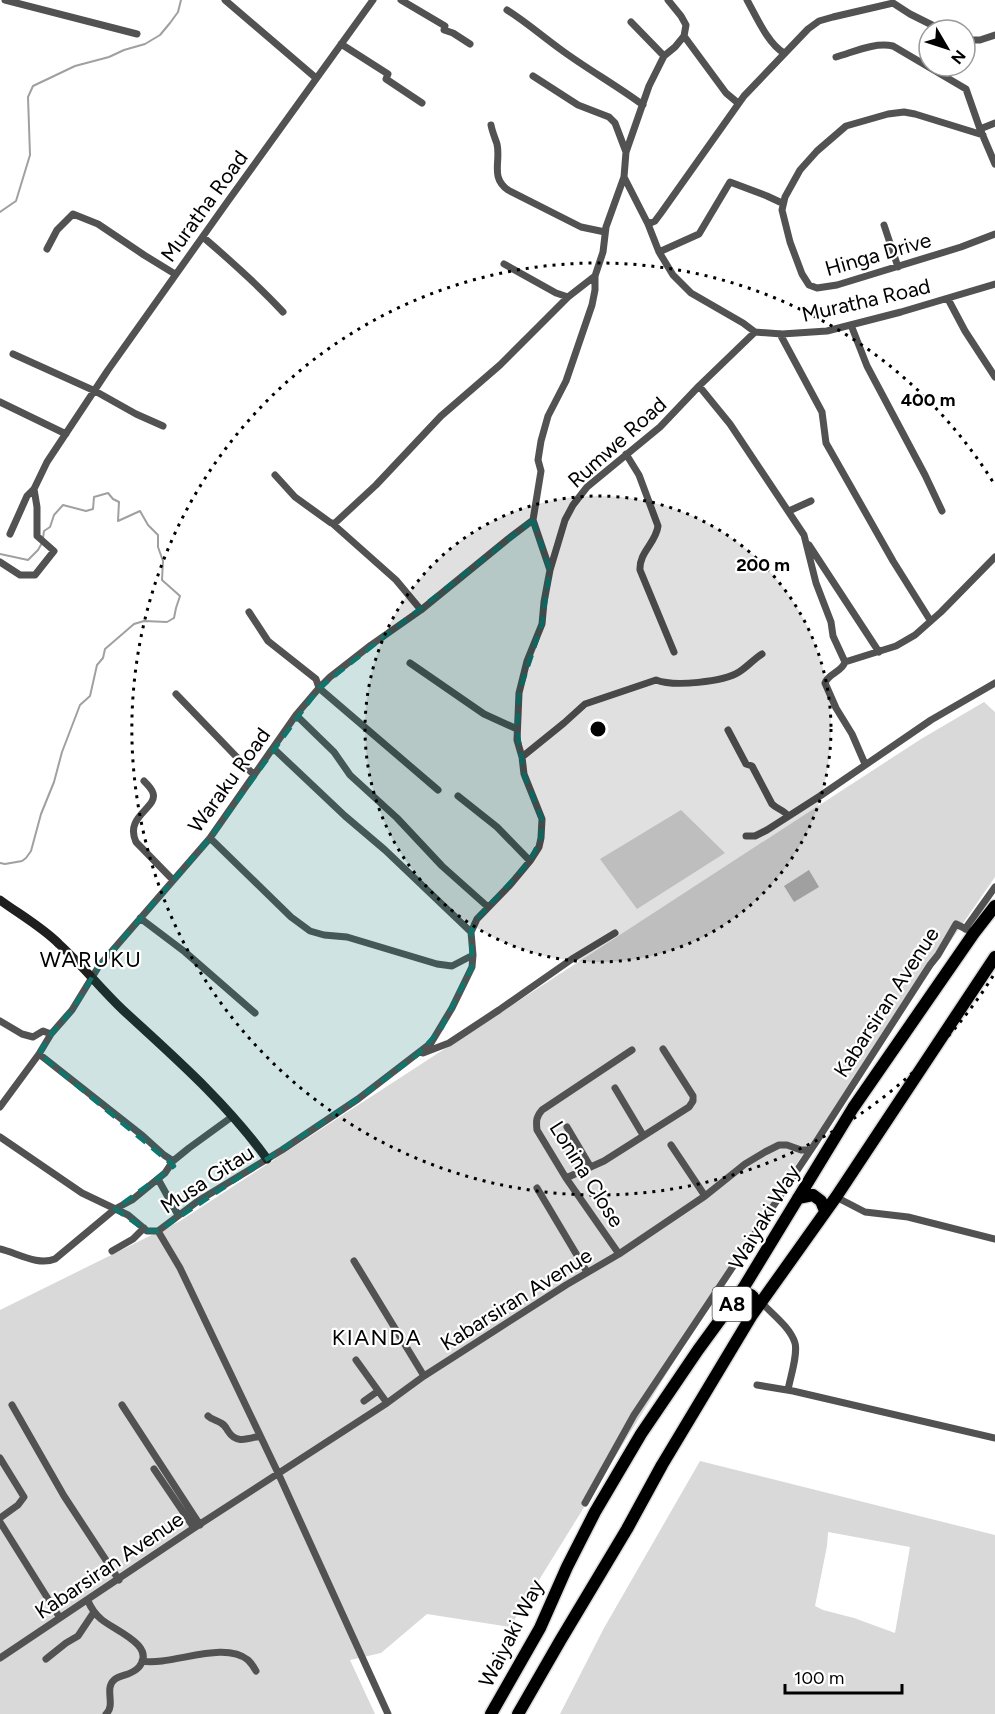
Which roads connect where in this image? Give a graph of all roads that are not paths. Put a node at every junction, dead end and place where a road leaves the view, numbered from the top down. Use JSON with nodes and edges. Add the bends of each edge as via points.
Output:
{"nodes":[{"id":1,"x":5,"y":0,"type":"edge"},
{"id":2,"x":225,"y":0,"type":"edge"},
{"id":3,"x":372,"y":0,"type":"edge"},
{"id":4,"x":401,"y":0,"type":"edge"},
{"id":5,"x":668,"y":0,"type":"edge"},
{"id":6,"x":747,"y":0,"type":"edge"},
{"id":7,"x":507,"y":10,"type":"dead end"},
{"id":8,"x":920,"y":18,"type":"edge"},
{"id":9,"x":631,"y":22,"type":"dead end"},
{"id":10,"x":136,"y":34,"type":"dead end"},
{"id":11,"x":995,"y":35,"type":"edge"},
{"id":12,"x":684,"y":36,"type":"junction"},
{"id":13,"x":977,"y":40,"type":"edge"},
{"id":14,"x":341,"y":44,"type":"junction"},
{"id":15,"x":470,"y":44,"type":"dead end"},
{"id":16,"x":784,"y":53,"type":"junction"},
{"id":17,"x":664,"y":56,"type":"junction"},
{"id":18,"x":837,"y":57,"type":"dead end"},
{"id":19,"x":533,"y":76,"type":"dead end"},
{"id":20,"x":316,"y":78,"type":"junction"},
{"id":21,"x":422,"y":103,"type":"dead end"},
{"id":22,"x":738,"y":103,"type":"junction"},
{"id":23,"x":643,"y":105,"type":"junction"},
{"id":24,"x":995,"y":123,"type":"edge"},
{"id":25,"x":491,"y":125,"type":"dead end"},
{"id":26,"x":981,"y":132,"type":"junction"},
{"id":27,"x":626,"y":152,"type":"junction"},
{"id":28,"x":995,"y":164,"type":"edge"},
{"id":29,"x":624,"y":177,"type":"junction"},
{"id":30,"x":782,"y":203,"type":"junction"},
{"id":31,"x":648,"y":224,"type":"junction"},
{"id":32,"x":884,"y":225,"type":"dead end"},
{"id":33,"x":605,"y":232,"type":"junction"},
{"id":34,"x":995,"y":234,"type":"edge"},
{"id":35,"x":203,"y":237,"type":"junction"},
{"id":36,"x":46,"y":249,"type":"dead end"},
{"id":37,"x":659,"y":252,"type":"junction"},
{"id":38,"x":504,"y":264,"type":"dead end"},
{"id":39,"x":898,"y":267,"type":"junction"},
{"id":40,"x":175,"y":274,"type":"junction"},
{"id":41,"x":595,"y":276,"type":"junction"},
{"id":42,"x":995,"y":284,"type":"edge"},
{"id":43,"x":568,"y":297,"type":"junction"},
{"id":44,"x":948,"y":299,"type":"junction"},
{"id":45,"x":284,"y":312,"type":"dead end"},
{"id":46,"x":851,"y":325,"type":"junction"},
{"id":47,"x":755,"y":332,"type":"junction"},
{"id":48,"x":780,"y":334,"type":"junction"},
{"id":49,"x":13,"y":354,"type":"dead end"},
{"id":50,"x":995,"y":377,"type":"edge"},
{"id":51,"x":699,"y":386,"type":"junction"},
{"id":52,"x":95,"y":391,"type":"junction"},
{"id":53,"x":0,"y":402,"type":"edge"},
{"id":54,"x":163,"y":426,"type":"dead end"},
{"id":55,"x":66,"y":435,"type":"junction"},
{"id":56,"x":626,"y":454,"type":"junction"},
{"id":57,"x":275,"y":475,"type":"dead end"},
{"id":58,"x":34,"y":489,"type":"junction"},
{"id":59,"x":811,"y":501,"type":"dead end"},
{"id":60,"x":789,"y":511,"type":"junction"},
{"id":61,"x":942,"y":511,"type":"dead end"},
{"id":62,"x":533,"y":520,"type":"junction"},
{"id":63,"x":333,"y":524,"type":"junction"},
{"id":64,"x":10,"y":534,"type":"dead end"},
{"id":65,"x":806,"y":540,"type":"junction"},
{"id":66,"x":995,"y":557,"type":"edge"},
{"id":67,"x":0,"y":562,"type":"edge"},
{"id":68,"x":550,"y":570,"type":"junction"},
{"id":69,"x":421,"y":610,"type":"junction"},
{"id":70,"x":249,"y":612,"type":"dead end"},
{"id":71,"x":930,"y":620,"type":"junction"},
{"id":72,"x":675,"y":652,"type":"dead end"},
{"id":73,"x":879,"y":652,"type":"junction"},
{"id":74,"x":762,"y":654,"type":"dead end"},
{"id":75,"x":410,"y":663,"type":"dead end"},
{"id":76,"x":845,"y":663,"type":"junction"},
{"id":77,"x":995,"y":683,"type":"edge"},
{"id":78,"x":319,"y":688,"type":"junction"},
{"id":79,"x":176,"y":694,"type":"dead end"},
{"id":80,"x":296,"y":715,"type":"junction"},
{"id":81,"x":517,"y":729,"type":"junction"},
{"id":82,"x":728,"y":730,"type":"dead end"},
{"id":83,"x":273,"y":748,"type":"junction"},
{"id":84,"x":522,"y":757,"type":"junction"},
{"id":85,"x":865,"y":764,"type":"junction"},
{"id":86,"x":254,"y":775,"type":"junction"},
{"id":87,"x":144,"y":781,"type":"dead end"},
{"id":88,"x":438,"y":790,"type":"dead end"},
{"id":89,"x":458,"y":796,"type":"dead end"},
{"id":90,"x":789,"y":816,"type":"junction"},
{"id":91,"x":746,"y":836,"type":"dead end"},
{"id":92,"x":210,"y":838,"type":"junction"},
{"id":93,"x":530,"y":861,"type":"junction"},
{"id":94,"x":173,"y":880,"type":"junction"},
{"id":95,"x":995,"y":886,"type":"edge"},
{"id":96,"x":0,"y":900,"type":"edge"},
{"id":97,"x":995,"y":906,"type":"edge"},
{"id":98,"x":488,"y":907,"type":"junction"},
{"id":99,"x":140,"y":918,"type":"junction"},
{"id":100,"x":970,"y":931,"type":"junction"},
{"id":101,"x":471,"y":932,"type":"junction"},
{"id":102,"x":615,"y":933,"type":"dead end"},
{"id":103,"x":473,"y":955,"type":"junction"},
{"id":104,"x":995,"y":957,"type":"edge"},
{"id":105,"x":93,"y":978,"type":"junction"},
{"id":106,"x":255,"y":1013,"type":"dead end"},
{"id":107,"x":0,"y":1021,"type":"edge"},
{"id":108,"x":51,"y":1034,"type":"junction"},
{"id":109,"x":632,"y":1050,"type":"dead end"},
{"id":110,"x":663,"y":1050,"type":"dead end"},
{"id":111,"x":39,"y":1054,"type":"junction"},
{"id":112,"x":417,"y":1055,"type":"junction"},
{"id":113,"x":615,"y":1088,"type":"dead end"},
{"id":114,"x":0,"y":1107,"type":"edge"},
{"id":115,"x":233,"y":1116,"type":"junction"},
{"id":116,"x":567,"y":1127,"type":"dead end"},
{"id":117,"x":643,"y":1135,"type":"junction"},
{"id":118,"x":0,"y":1137,"type":"edge"},
{"id":119,"x":671,"y":1145,"type":"dead end"},
{"id":120,"x":810,"y":1150,"type":"junction"},
{"id":121,"x":823,"y":1157,"type":"junction"},
{"id":122,"x":267,"y":1159,"type":"junction"},
{"id":123,"x":173,"y":1161,"type":"junction"},
{"id":124,"x":590,"y":1166,"type":"junction"},
{"id":125,"x":566,"y":1178,"type":"junction"},
{"id":126,"x":158,"y":1179,"type":"junction"},
{"id":127,"x":537,"y":1188,"type":"dead end"},
{"id":128,"x":705,"y":1196,"type":"junction"},
{"id":129,"x":836,"y":1197,"type":"junction"},
{"id":130,"x":798,"y":1198,"type":"junction"},
{"id":131,"x":115,"y":1209,"type":"junction"},
{"id":132,"x":825,"y":1211,"type":"junction"},
{"id":133,"x":178,"y":1215,"type":"junction"},
{"id":134,"x":144,"y":1228,"type":"junction"},
{"id":135,"x":158,"y":1231,"type":"junction"},
{"id":136,"x":995,"y":1239,"type":"edge"},
{"id":137,"x":0,"y":1249,"type":"edge"},
{"id":138,"x":112,"y":1251,"type":"dead end"},
{"id":139,"x":619,"y":1254,"type":"junction"},
{"id":140,"x":354,"y":1261,"type":"dead end"},
{"id":141,"x":587,"y":1272,"type":"junction"},
{"id":142,"x":738,"y":1295,"type":"junction"},
{"id":143,"x":759,"y":1305,"type":"junction"},
{"id":144,"x":356,"y":1360,"type":"dead end"},
{"id":145,"x":424,"y":1376,"type":"junction"},
{"id":146,"x":757,"y":1385,"type":"dead end"},
{"id":147,"x":788,"y":1390,"type":"junction"},
{"id":148,"x":378,"y":1391,"type":"junction"},
{"id":149,"x":364,"y":1401,"type":"dead end"},
{"id":150,"x":387,"y":1403,"type":"junction"},
{"id":151,"x":122,"y":1404,"type":"dead end"},
{"id":152,"x":12,"y":1405,"type":"dead end"},
{"id":153,"x":208,"y":1416,"type":"dead end"},
{"id":154,"x":260,"y":1436,"type":"junction"},
{"id":155,"x":995,"y":1438,"type":"edge"},
{"id":156,"x":0,"y":1458,"type":"edge"},
{"id":157,"x":154,"y":1469,"type":"dead end"},
{"id":158,"x":279,"y":1475,"type":"junction"},
{"id":159,"x":585,"y":1503,"type":"dead end"},
{"id":160,"x":0,"y":1520,"type":"edge"},
{"id":161,"x":197,"y":1527,"type":"junction"},
{"id":162,"x":119,"y":1580,"type":"junction"},
{"id":163,"x":87,"y":1601,"type":"junction"},
{"id":164,"x":94,"y":1612,"type":"junction"},
{"id":165,"x":60,"y":1618,"type":"junction"},
{"id":166,"x":0,"y":1658,"type":"edge"},
{"id":167,"x":46,"y":1659,"type":"dead end"},
{"id":168,"x":142,"y":1661,"type":"junction"},
{"id":169,"x":256,"y":1671,"type":"dead end"},
{"id":170,"x":106,"y":1714,"type":"edge"},
{"id":171,"x":388,"y":1714,"type":"edge"},
{"id":172,"x":491,"y":1714,"type":"edge"},
{"id":173,"x":518,"y":1714,"type":"edge"}],
"edges":[{"from":1,"to":10,"type":"street"},
{"from":2,"to":20,"type":"street"},
{"from":3,"to":14,"type":"street","name":"Muratha Road"},
{"from":4,"to":15,"type":"street"},
{"from":5,"to":12,"type":"street","via":[[686,26]]},
{"from":6,"to":16,"type":"street","via":[[773,43]]},
{"from":7,"to":23,"type":"street"},
{"from":8,"to":16,"type":"street","via":[[893,3],[884,4],[819,21]]},
{"from":9,"to":17,"type":"street"},
{"from":11,"to":13,"type":"street"},
{"from":12,"to":17,"type":"street"},
{"from":12,"to":22,"type":"street","via":[[726,93]]},
{"from":14,"to":20,"type":"street","name":"Muratha Road"},
{"from":14,"to":21,"type":"street","via":[[388,74],[386,80]]},
{"from":16,"to":22,"type":"street"},
{"from":17,"to":23,"type":"street"},
{"from":18,"to":26,"type":"street","via":[[875,46],[893,46],[966,89]]},
{"from":19,"to":27,"type":"street","via":[[578,105],[609,117]]},
{"from":20,"to":35,"type":"street","name":"Muratha Road"},
{"from":22,"to":31,"type":"street","via":[[662,213]]},
{"from":23,"to":27,"type":"street"},
{"from":24,"to":26,"type":"street"},
{"from":25,"to":33,"type":"street","via":[[501,185],[581,226]]},
{"from":26,"to":28,"type":"street"},
{"from":26,"to":30,"type":"street","via":[[904,112],[860,121],[846,126],[810,158]]},
{"from":27,"to":29,"type":"street"},
{"from":29,"to":31,"type":"street","name":"Muratha Road"},
{"from":29,"to":33,"type":"street"},
{"from":30,"to":37,"type":"street","via":[[730,182],[699,234]]},
{"from":30,"to":39,"type":"street","name":"Hinga Drive","via":[[790,242],[809,285],[824,288]]},
{"from":31,"to":37,"type":"street","name":"Muratha Road"},
{"from":32,"to":39,"type":"street"},
{"from":33,"to":41,"type":"street"},
{"from":34,"to":39,"type":"street","name":"Hinga Drive"},
{"from":35,"to":40,"type":"street","name":"Muratha Road"},
{"from":35,"to":45,"type":"street"},
{"from":36,"to":40,"type":"street","via":[[73,214],[98,224]]},
{"from":37,"to":47,"type":"street","name":"Muratha Road","via":[[673,276],[691,293]]},
{"from":38,"to":43,"type":"street"},
{"from":40,"to":52,"type":"street","name":"Muratha Road"},
{"from":41,"to":43,"type":"street"},
{"from":41,"to":62,"type":"street","via":[[592,305],[578,350],[541,441],[541,471]]},
{"from":42,"to":44,"type":"street","name":"Muratha Road"},
{"from":43,"to":63,"type":"street"},
{"from":44,"to":46,"type":"street","name":"Muratha Road"},
{"from":44,"to":50,"type":"street"},
{"from":46,"to":48,"type":"street","name":"Muratha Road"},
{"from":46,"to":61,"type":"street","via":[[867,366]]},
{"from":47,"to":48,"type":"street","name":"Muratha Road"},
{"from":47,"to":51,"type":"street","name":"Rumwe Road"},
{"from":48,"to":71,"type":"street","via":[[822,412],[826,443]]},
{"from":49,"to":52,"type":"street"},
{"from":51,"to":56,"type":"street","name":"Rumwe Road","via":[[660,427]]},
{"from":51,"to":60,"type":"street"},
{"from":52,"to":54,"type":"street"},
{"from":52,"to":55,"type":"street","name":"Muratha Road"},
{"from":53,"to":55,"type":"street"},
{"from":55,"to":58,"type":"street","name":"Muratha Road"},
{"from":56,"to":68,"type":"street","name":"Rumwe Road","via":[[587,487],[573,505]]},
{"from":56,"to":72,"type":"street","via":[[639,475],[658,526],[641,558],[640,570]]},
{"from":57,"to":63,"type":"street","via":[[295,497]]},
{"from":58,"to":64,"type":"street","name":"Muratha Road"},
{"from":58,"to":67,"type":"street","via":[[37,536],[54,551],[35,575],[20,575]]},
{"from":59,"to":60,"type":"street"},
{"from":60,"to":65,"type":"street"},
{"from":62,"to":68,"type":"street"},
{"from":62,"to":69,"type":"street","name":"Waraku Road"},
{"from":63,"to":69,"type":"street","via":[[396,580]]},
{"from":65,"to":73,"type":"street"},
{"from":65,"to":76,"type":"street","via":[[816,583]]},
{"from":66,"to":71,"type":"street"},
{"from":68,"to":81,"type":"street","name":"Rumwe Road","via":[[542,624],[519,693]]},
{"from":69,"to":78,"type":"street","name":"Waraku Road"},
{"from":70,"to":78,"type":"street","via":[[268,641],[316,680]]},
{"from":71,"to":73,"type":"street","via":[[915,635]]},
{"from":73,"to":76,"type":"street"},
{"from":74,"to":84,"type":"street","via":[[727,676],[682,684],[656,680],[585,704]]},
{"from":75,"to":81,"type":"street","via":[[484,714]]},
{"from":76,"to":85,"type":"street","via":[[825,683]]},
{"from":77,"to":85,"type":"street"},
{"from":78,"to":80,"type":"street","name":"Waraku Road"},
{"from":78,"to":88,"type":"street"},
{"from":79,"to":86,"type":"street"},
{"from":80,"to":83,"type":"street","name":"Waraku Road"},
{"from":80,"to":98,"type":"street","via":[[334,752],[350,775]]},
{"from":81,"to":84,"type":"street","name":"Rumwe Road"},
{"from":82,"to":90,"type":"street","via":[[772,804]]},
{"from":83,"to":86,"type":"street","name":"Waraku Road"},
{"from":83,"to":101,"type":"street"},
{"from":84,"to":93,"type":"street","via":[[524,774],[542,819],[539,847]]},
{"from":85,"to":90,"type":"street"},
{"from":86,"to":92,"type":"street","name":"Waraku Road"},
{"from":87,"to":94,"type":"street","via":[[154,796],[134,824],[133,836]]},
{"from":89,"to":93,"type":"street","via":[[497,827]]},
{"from":90,"to":91,"type":"street","via":[[755,836]]},
{"from":92,"to":94,"type":"street","name":"Waraku Road"},
{"from":92,"to":103,"type":"street","via":[[310,931],[347,937],[437,964],[452,966]]},
{"from":93,"to":98,"type":"street"},
{"from":94,"to":99,"type":"street","name":"Waraku Road"},
{"from":95,"to":100,"type":"street"},
{"from":96,"to":105,"type":"street","via":[[58,943]]},
{"from":97,"to":100,"type":"highway","name":"Waiyaki Way","number":"A8"},
{"from":98,"to":101,"type":"street"},
{"from":99,"to":105,"type":"street","name":"Waraku Road"},
{"from":99,"to":106,"type":"street"},
{"from":100,"to":120,"type":"street","name":"Kabarsiran Avenue","via":[[956,924]]},
{"from":100,"to":121,"type":"highway","name":"Waiyaki Way","number":"A8"},
{"from":101,"to":103,"type":"street","name":"Musa Gitau"},
{"from":102,"to":112,"type":"street","via":[[449,1042]]},
{"from":103,"to":112,"type":"street","name":"Musa Gitau","via":[[465,984],[441,1029]]},
{"from":104,"to":129,"type":"highway","name":"Waiyaki Way","number":"A8"},
{"from":105,"to":108,"type":"street","name":"Waraku Road"},
{"from":105,"to":115,"type":"street"},
{"from":107,"to":108,"type":"street","via":[[33,1037],[43,1031]]},
{"from":108,"to":111,"type":"street","name":"Waraku Road"},
{"from":109,"to":125,"type":"street","name":"Lonina Close","via":[[538,1115],[537,1130]]},
{"from":110,"to":117,"type":"street","via":[[693,1095],[693,1101]]},
{"from":111,"to":114,"type":"street","name":"Waraku Road"},
{"from":111,"to":123,"type":"street"},
{"from":112,"to":122,"type":"street","name":"Musa Gitau"},
{"from":113,"to":117,"type":"street"},
{"from":115,"to":122,"type":"street"},
{"from":115,"to":123,"type":"street"},
{"from":116,"to":124,"type":"street"},
{"from":117,"to":124,"type":"street"},
{"from":118,"to":131,"type":"street","via":[[82,1193]]},
{"from":119,"to":128,"type":"street"},
{"from":120,"to":121,"type":"street"},
{"from":120,"to":128,"type":"street","name":"Kabarsiran Avenue","via":[[774,1146]]},
{"from":120,"to":159,"type":"street","via":[[634,1415]]},
{"from":121,"to":130,"type":"highway","name":"Waiyaki Way","number":"A8"},
{"from":122,"to":133,"type":"street","name":"Musa Gitau"},
{"from":123,"to":126,"type":"street"},
{"from":124,"to":125,"type":"street"},
{"from":125,"to":139,"type":"street","name":"Lonina Close"},
{"from":126,"to":131,"type":"street"},
{"from":126,"to":133,"type":"street"},
{"from":127,"to":141,"type":"street"},
{"from":128,"to":139,"type":"street","name":"Kabarsiran Avenue"},
{"from":129,"to":132,"type":"highway","name":"Waiyaki Way","number":"A8"},
{"from":129,"to":136,"type":"street","via":[[865,1212],[908,1217]]},
{"from":130,"to":132,"type":"highway","via":[[813,1195]]},
{"from":130,"to":142,"type":"highway","name":"Waiyaki Way","number":"A8"},
{"from":131,"to":134,"type":"street"},
{"from":131,"to":137,"type":"street","via":[[49,1262]]},
{"from":132,"to":143,"type":"highway","name":"Waiyaki Way","number":"A8"},
{"from":133,"to":135,"type":"street","name":"Musa Gitau"},
{"from":134,"to":135,"type":"street"},
{"from":134,"to":138,"type":"street"},
{"from":135,"to":154,"type":"street","name":"Musa Gitau","via":[[180,1268]]},
{"from":139,"to":141,"type":"street","name":"Kabarsiran Avenue"},
{"from":140,"to":145,"type":"street"},
{"from":141,"to":145,"type":"street","name":"Kabarsiran Avenue"},
{"from":142,"to":143,"type":"highway","via":[[750,1294]]},
{"from":142,"to":172,"type":"highway","name":"Waiyaki Way","number":"A8","via":[[641,1434],[595,1512],[540,1628]]},
{"from":143,"to":147,"type":"street","via":[[783,1324],[795,1344]]},
{"from":143,"to":173,"type":"highway","name":"Waiyaki Way","number":"A8"},
{"from":144,"to":148,"type":"street"},
{"from":145,"to":150,"type":"street","name":"Kabarsiran Avenue"},
{"from":146,"to":147,"type":"street"},
{"from":147,"to":155,"type":"street"},
{"from":148,"to":149,"type":"street"},
{"from":148,"to":150,"type":"street"},
{"from":150,"to":158,"type":"street","name":"Kabarsiran Avenue"},
{"from":151,"to":161,"type":"street"},
{"from":152,"to":162,"type":"street","via":[[64,1496]]},
{"from":153,"to":154,"type":"street","via":[[222,1423],[237,1439]]},
{"from":154,"to":158,"type":"street","name":"Musa Gitau"},
{"from":156,"to":160,"type":"street","via":[[24,1497]]},
{"from":157,"to":161,"type":"street"},
{"from":158,"to":161,"type":"street","name":"Kabarsiran Avenue"},
{"from":158,"to":171,"type":"street","name":"Musa Gitau"},
{"from":160,"to":165,"type":"street"},
{"from":161,"to":162,"type":"street","name":"Kabarsiran Avenue"},
{"from":162,"to":163,"type":"street","name":"Kabarsiran Avenue"},
{"from":163,"to":164,"type":"street"},
{"from":163,"to":165,"type":"street","name":"Kabarsiran Avenue"},
{"from":164,"to":167,"type":"street","via":[[78,1635]]},
{"from":164,"to":168,"type":"street","via":[[134,1639]]},
{"from":165,"to":166,"type":"street","name":"Kabarsiran Avenue"},
{"from":168,"to":169,"type":"street","via":[[154,1663],[225,1653],[244,1657]]},
{"from":168,"to":170,"type":"street","via":[[138,1669],[113,1682],[111,1707]]}]}
